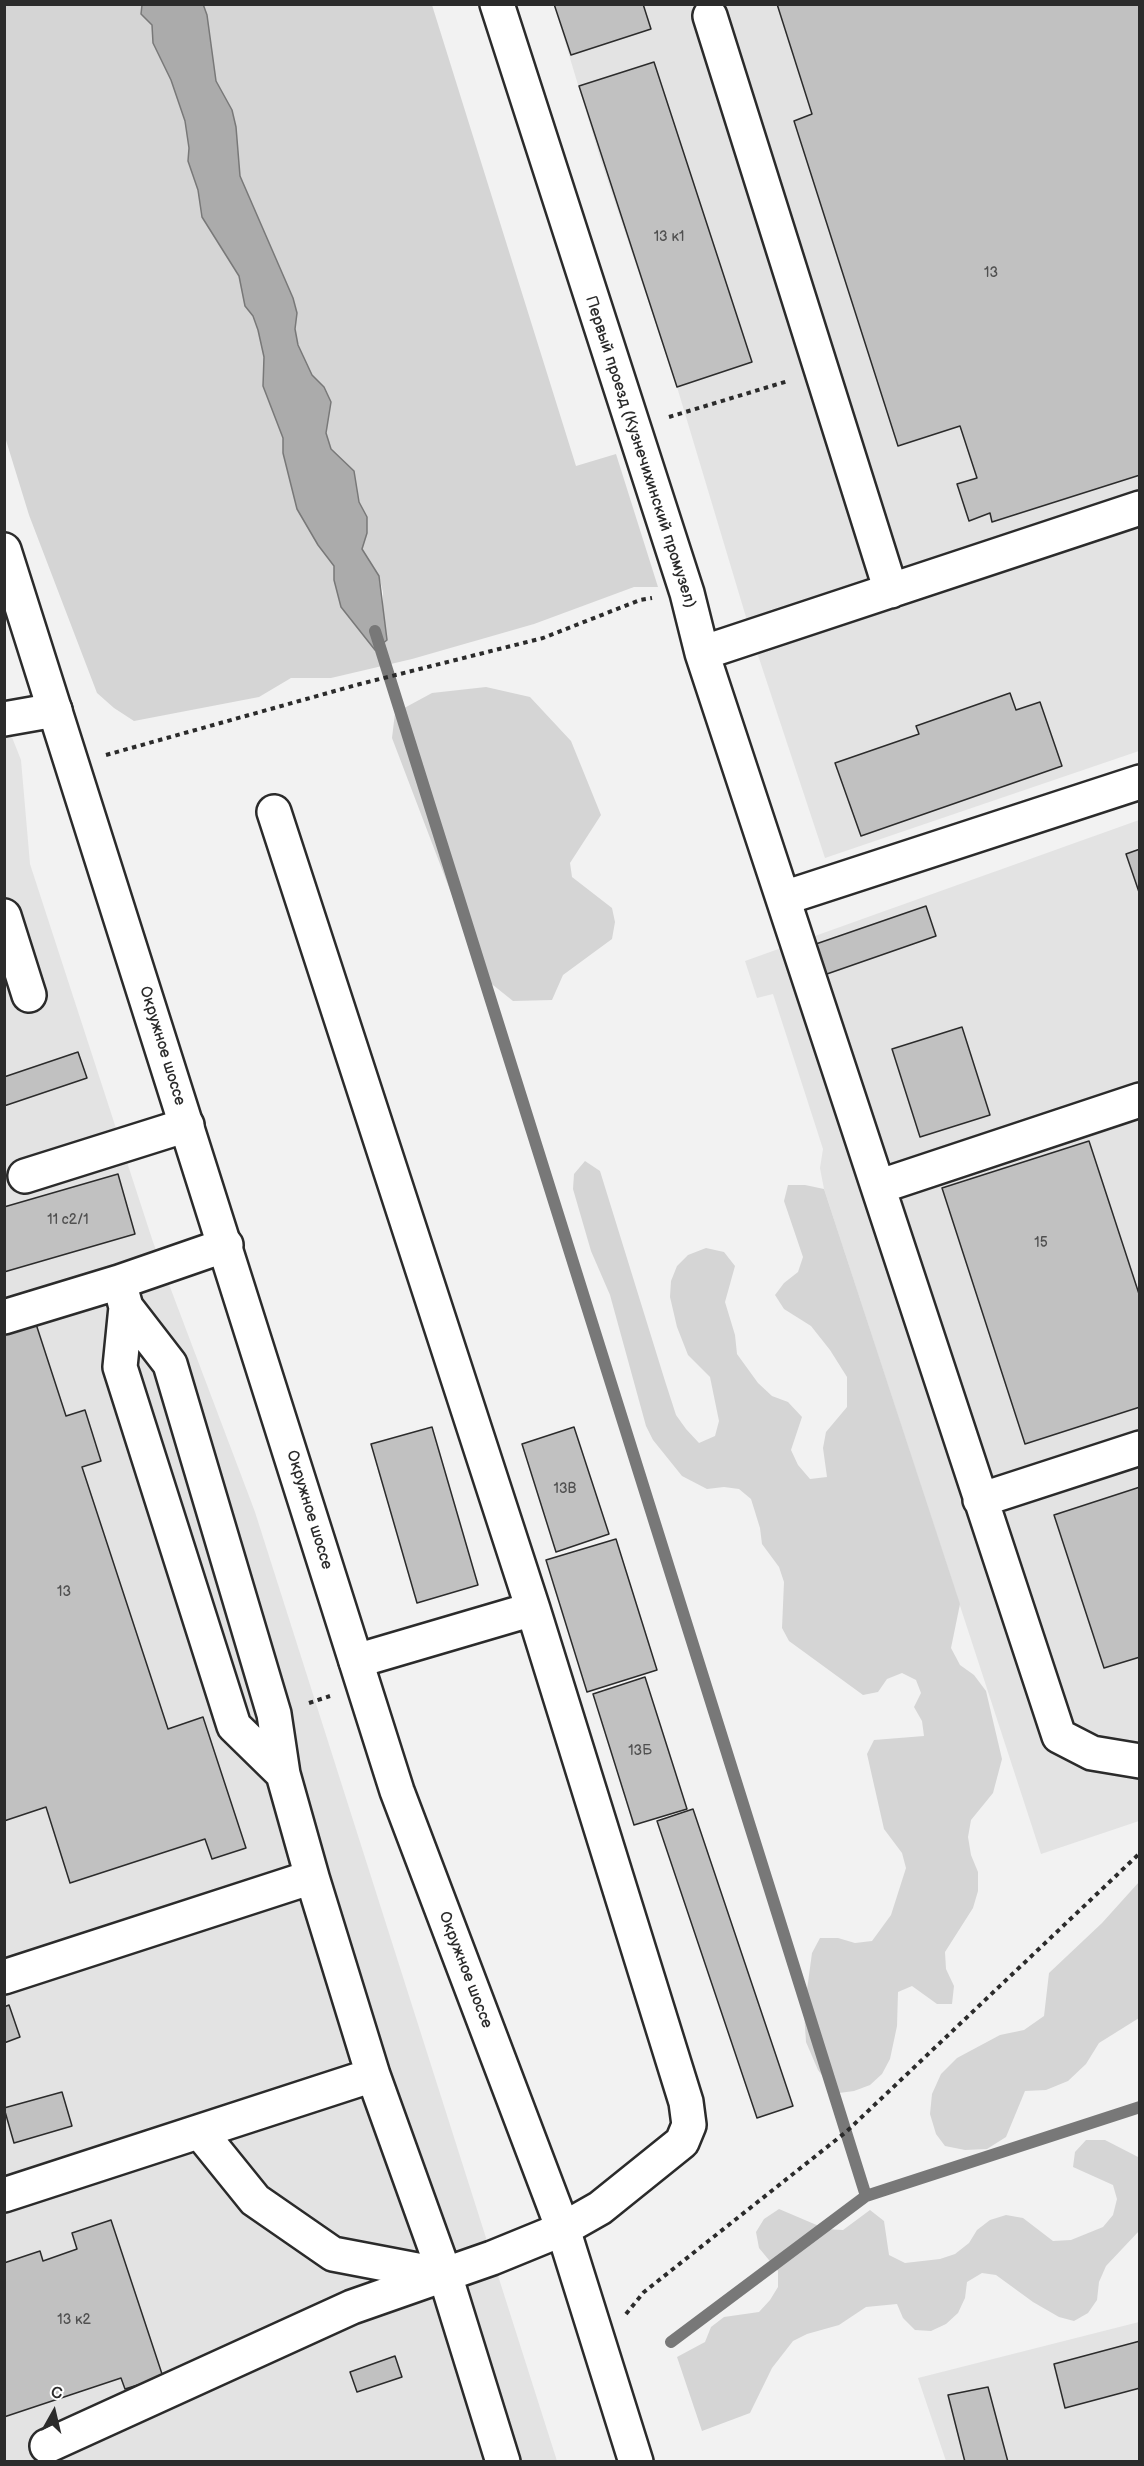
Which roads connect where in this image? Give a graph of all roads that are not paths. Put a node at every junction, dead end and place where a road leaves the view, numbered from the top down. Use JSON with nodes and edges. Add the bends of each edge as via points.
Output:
{"nodes":[{"id":1,"x":497,"y":4,"type":"edge"},
{"id":2,"x":710,"y":16,"type":"dead end"},
{"id":3,"x":1140,"y":508,"type":"edge"},
{"id":4,"x":4,"y":550,"type":"edge"},
{"id":5,"x":891,"y":591,"type":"junction"},
{"id":6,"x":702,"y":653,"type":"junction"},
{"id":7,"x":55,"y":710,"type":"junction"},
{"id":8,"x":4,"y":719,"type":"edge"},
{"id":9,"x":1140,"y":782,"type":"edge"},
{"id":10,"x":274,"y":812,"type":"dead end"},
{"id":11,"x":784,"y":898,"type":"junction"},
{"id":12,"x":4,"y":916,"type":"edge"},
{"id":13,"x":29,"y":995,"type":"dead end"},
{"id":14,"x":1140,"y":1100,"type":"edge"},
{"id":15,"x":187,"y":1125,"type":"junction"},
{"id":16,"x":25,"y":1176,"type":"dead end"},
{"id":17,"x":878,"y":1186,"type":"junction"},
{"id":18,"x":225,"y":1245,"type":"junction"},
{"id":19,"x":123,"y":1295,"type":"junction"},
{"id":20,"x":4,"y":1317,"type":"edge"},
{"id":21,"x":1140,"y":1448,"type":"edge"},
{"id":22,"x":980,"y":1500,"type":"junction"},
{"id":23,"x":533,"y":1609,"type":"junction"},
{"id":24,"x":356,"y":1661,"type":"junction"},
{"id":25,"x":1140,"y":1761,"type":"edge"},
{"id":26,"x":283,"y":1774,"type":"junction"},
{"id":27,"x":312,"y":1877,"type":"junction"},
{"id":28,"x":4,"y":1977,"type":"edge"},
{"id":29,"x":373,"y":2075,"type":"junction"},
{"id":30,"x":200,"y":2132,"type":"junction"},
{"id":31,"x":4,"y":2195,"type":"edge"},
{"id":32,"x":563,"y":2229,"type":"junction"},
{"id":33,"x":445,"y":2275,"type":"junction"},
{"id":34,"x":47,"y":2446,"type":"dead end"},
{"id":35,"x":503,"y":2462,"type":"edge"},
{"id":36,"x":636,"y":2462,"type":"edge"}],
"edges":[{"from":1,"to":6,"type":"main road","name":"Первый проезд (Кузнечихинский промузел)","via":[[687,593]]},
{"from":2,"to":5,"type":"main road"},
{"from":3,"to":5,"type":"main road"},
{"from":4,"to":7,"type":"main road","name":"Окружное шоссе"},
{"from":5,"to":6,"type":"main road"},
{"from":6,"to":11,"type":"main road","name":"Первый проезд (Кузнечихинский промузел)"},
{"from":7,"to":8,"type":"main road"},
{"from":7,"to":15,"type":"main road","name":"Окружное шоссе"},
{"from":9,"to":11,"type":"main road"},
{"from":10,"to":23,"type":"main road"},
{"from":11,"to":17,"type":"main road","name":"Первый проезд (Кузнечихинский промузел)"},
{"from":12,"to":13,"type":"main road"},
{"from":14,"to":17,"type":"main road"},
{"from":15,"to":16,"type":"main road"},
{"from":15,"to":18,"type":"main road","name":"Окружное шоссе"},
{"from":17,"to":22,"type":"main road","name":"Первый проезд (Кузнечихинский промузел)"},
{"from":18,"to":19,"type":"main road"},
{"from":18,"to":24,"type":"main road","name":"Окружное шоссе"},
{"from":19,"to":20,"type":"main road"},
{"from":19,"to":26,"type":"main road","via":[[170,1364],[274,1714]]},
{"from":19,"to":26,"type":"main road","via":[[120,1367],[234,1726]]},
{"from":21,"to":22,"type":"main road"},
{"from":22,"to":25,"type":"main road","name":"Первый проезд (Кузнечихинский промузел)","via":[[1059,1736],[1092,1753]]},
{"from":23,"to":24,"type":"main road"},
{"from":23,"to":32,"type":"main road","via":[[686,2102],[689,2125],[682,2142],[600,2208]]},
{"from":24,"to":32,"type":"main road","name":"Окружное шоссе","via":[[397,1791]]},
{"from":26,"to":27,"type":"main road"},
{"from":27,"to":28,"type":"main road"},
{"from":27,"to":29,"type":"main road"},
{"from":29,"to":30,"type":"main road"},
{"from":29,"to":33,"type":"main road"},
{"from":30,"to":31,"type":"main road"},
{"from":30,"to":33,"type":"main road","via":[[255,2200],[333,2254]]},
{"from":32,"to":33,"type":"main road"},
{"from":32,"to":36,"type":"main road","name":"Окружное шоссе"},
{"from":33,"to":34,"type":"main road","via":[[352,2307]]},
{"from":33,"to":35,"type":"main road"}]}
